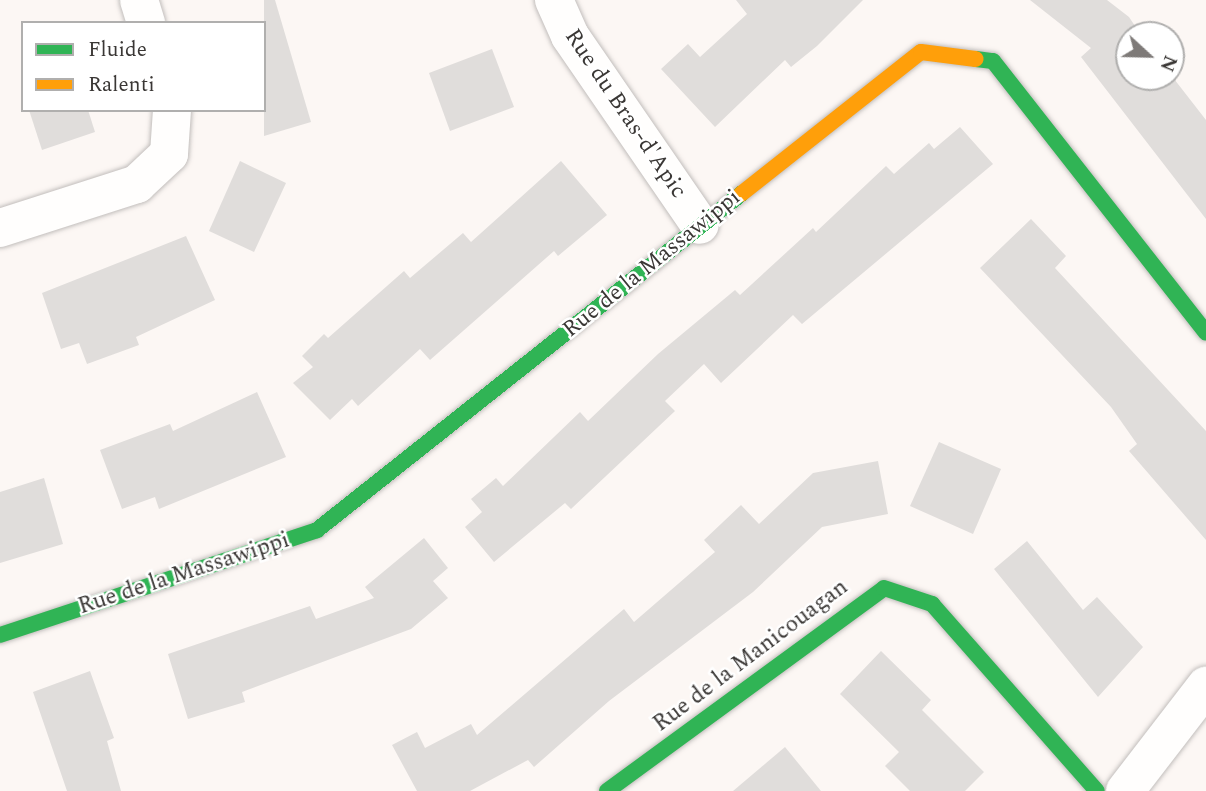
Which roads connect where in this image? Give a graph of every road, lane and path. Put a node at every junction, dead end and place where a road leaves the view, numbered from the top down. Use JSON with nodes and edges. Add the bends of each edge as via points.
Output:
{"nodes":[{"id":1,"x":139,"y":0,"type":"edge"},
{"id":2,"x":554,"y":0,"type":"edge"},
{"id":3,"x":145,"y":21,"type":"edge"},
{"id":4,"x":172,"y":112,"type":"edge"},
{"id":5,"x":700,"y":225,"type":"junction"},
{"id":6,"x":0,"y":228,"type":"edge"},
{"id":7,"x":1206,"y":333,"type":"edge"},
{"id":8,"x":0,"y":635,"type":"edge"},
{"id":9,"x":1206,"y":686,"type":"edge"},
{"id":10,"x":607,"y":791,"type":"edge"},
{"id":11,"x":1097,"y":791,"type":"edge"},
{"id":12,"x":1125,"y":791,"type":"edge"}],
"edges":[{"from":1,"to":3,"type":"street"},
{"from":2,"to":5,"type":"street","name":"Rue du Bras-d'Apic","via":[[570,36]]},
{"from":4,"to":6,"type":"street","via":[[169,153],[137,184]]},
{"from":5,"to":7,"type":"street","name":"Rue de la Massawippi","via":[[921,51],[993,61]]},
{"from":5,"to":8,"type":"street","name":"Rue de la Massawippi","via":[[317,530]]},
{"from":9,"to":12,"type":"street"},
{"from":10,"to":11,"type":"street","name":"Rue de la Manicouagan","via":[[884,588],[932,604]]}]}
